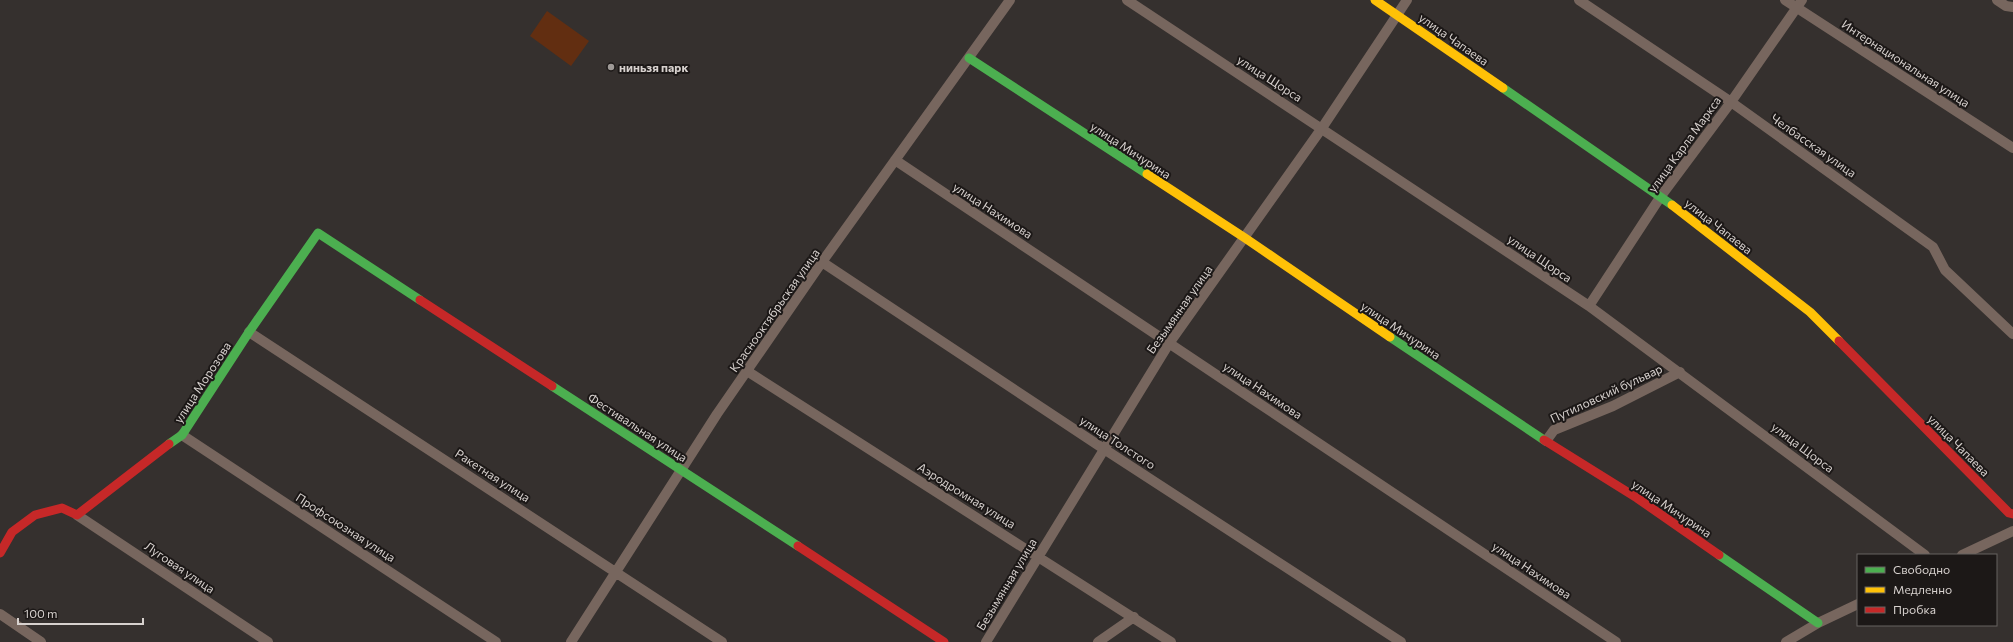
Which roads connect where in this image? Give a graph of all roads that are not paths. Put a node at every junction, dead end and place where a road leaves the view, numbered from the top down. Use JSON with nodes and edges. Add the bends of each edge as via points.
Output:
{"nodes":[{"id":1,"x":1010,"y":0,"type":"edge"},
{"id":2,"x":1127,"y":0,"type":"edge"},
{"id":3,"x":1375,"y":0,"type":"edge"},
{"id":4,"x":1407,"y":0,"type":"edge"},
{"id":5,"x":1579,"y":0,"type":"edge"},
{"id":6,"x":1785,"y":0,"type":"edge"},
{"id":7,"x":1997,"y":0,"type":"edge"},
{"id":8,"x":1800,"y":4,"type":"edge"},
{"id":9,"x":2013,"y":7,"type":"edge"},
{"id":10,"x":1397,"y":15,"type":"junction"},
{"id":11,"x":969,"y":58,"type":"junction"},
{"id":12,"x":1731,"y":102,"type":"junction"},
{"id":13,"x":1322,"y":128,"type":"junction"},
{"id":14,"x":2013,"y":148,"type":"edge"},
{"id":15,"x":895,"y":160,"type":"junction"},
{"id":16,"x":1661,"y":196,"type":"junction"},
{"id":17,"x":318,"y":233,"type":"joint"},
{"id":18,"x":1245,"y":238,"type":"junction"},
{"id":19,"x":822,"y":262,"type":"junction"},
{"id":20,"x":1589,"y":306,"type":"junction"},
{"id":21,"x":249,"y":332,"type":"junction"},
{"id":22,"x":2013,"y":334,"type":"edge"},
{"id":23,"x":1170,"y":342,"type":"junction"},
{"id":24,"x":747,"y":370,"type":"junction"},
{"id":25,"x":1680,"y":372,"type":"junction"},
{"id":26,"x":182,"y":435,"type":"junction"},
{"id":27,"x":1546,"y":441,"type":"junction"},
{"id":28,"x":1104,"y":449,"type":"junction"},
{"id":29,"x":682,"y":470,"type":"junction"},
{"id":30,"x":77,"y":514,"type":"junction"},
{"id":31,"x":2013,"y":514,"type":"edge"},
{"id":32,"x":2013,"y":532,"type":"edge"},
{"id":33,"x":0,"y":553,"type":"edge"},
{"id":34,"x":1924,"y":554,"type":"edge"},
{"id":35,"x":1964,"y":554,"type":"edge"},
{"id":36,"x":1038,"y":555,"type":"junction"},
{"id":37,"x":616,"y":571,"type":"junction"},
{"id":38,"x":1857,"y":604,"type":"edge"},
{"id":39,"x":0,"y":614,"type":"edge"},
{"id":40,"x":1134,"y":618,"type":"junction"},
{"id":41,"x":1818,"y":623,"type":"junction"},
{"id":42,"x":42,"y":642,"type":"edge"},
{"id":43,"x":268,"y":642,"type":"edge"},
{"id":44,"x":496,"y":642,"type":"edge"},
{"id":45,"x":571,"y":642,"type":"edge"},
{"id":46,"x":722,"y":642,"type":"edge"},
{"id":47,"x":944,"y":642,"type":"edge"},
{"id":48,"x":986,"y":642,"type":"edge"},
{"id":49,"x":1098,"y":642,"type":"edge"},
{"id":50,"x":1172,"y":642,"type":"edge"},
{"id":51,"x":1401,"y":642,"type":"edge"},
{"id":52,"x":1616,"y":642,"type":"edge"},
{"id":53,"x":1786,"y":642,"type":"edge"}],
"edges":[{"from":1,"to":11,"type":"street","name":"Краснооктябрьская улица"},
{"from":2,"to":13,"type":"street","name":"улица Щорса"},
{"from":3,"to":10,"type":"street","name":"улица Чапаева"},
{"from":4,"to":10,"type":"street","name":"Безымянная улица"},
{"from":5,"to":12,"type":"street","name":"Челбасская улица"},
{"from":6,"to":8,"type":"street","name":"Интернациональная улица"},
{"from":7,"to":9,"type":"street"},
{"from":8,"to":12,"type":"street","name":"улица Карла Маркса"},
{"from":8,"to":14,"type":"street","name":"Интернациональная улица"},
{"from":10,"to":13,"type":"street","name":"Безымянная улица"},
{"from":10,"to":16,"type":"street","name":"улица Чапаева"},
{"from":11,"to":15,"type":"street","name":"Краснооктябрьская улица"},
{"from":11,"to":18,"type":"street","name":"улица Мичурина"},
{"from":12,"to":16,"type":"street","name":"улица Карла Маркса"},
{"from":12,"to":22,"type":"street","name":"Челбасская улица","via":[[1933,247],[1945,270]]},
{"from":13,"to":18,"type":"street","name":"Безымянная улица"},
{"from":13,"to":20,"type":"street","name":"улица Щорса"},
{"from":15,"to":19,"type":"street","name":"Краснооктябрьская улица"},
{"from":15,"to":23,"type":"street","name":"улица Нахимова"},
{"from":16,"to":20,"type":"street","name":"улица Карла Маркса"},
{"from":16,"to":31,"type":"street","name":"улица Чапаева","via":[[1810,312],[2009,513]]},
{"from":17,"to":21,"type":"street","name":"улица Морозова"},
{"from":17,"to":29,"type":"street","name":"Фестивальная улица"},
{"from":18,"to":23,"type":"street","name":"Безымянная улица"},
{"from":18,"to":27,"type":"street","name":"улица Мичурина"},
{"from":19,"to":24,"type":"street","name":"Краснооктябрьская улица"},
{"from":19,"to":28,"type":"street","name":"улица Толстого"},
{"from":20,"to":25,"type":"street","name":"улица Щорса"},
{"from":21,"to":26,"type":"street","name":"улица Морозова"},
{"from":21,"to":37,"type":"street","name":"Ракетная улица"},
{"from":23,"to":28,"type":"street","name":"Безымянная улица"},
{"from":23,"to":52,"type":"street","name":"улица Нахимова"},
{"from":24,"to":29,"type":"street","name":"Краснооктябрьская улица"},
{"from":24,"to":36,"type":"street","name":"Аэродромная улица"},
{"from":25,"to":27,"type":"street","name":"Путиловский бульвар","via":[[1613,406],[1554,430]]},
{"from":25,"to":34,"type":"street","name":"улица Щорса"},
{"from":26,"to":30,"type":"street","name":"улица Морозова"},
{"from":26,"to":44,"type":"street","name":"Профсоюзная улица"},
{"from":27,"to":41,"type":"street","name":"улица Мичурина","via":[[1637,498]]},
{"from":28,"to":36,"type":"street","name":"Безымянная улица"},
{"from":28,"to":51,"type":"street","name":"улица Толстого"},
{"from":29,"to":37,"type":"street","name":"Краснооктябрьская улица"},
{"from":29,"to":47,"type":"street","name":"Фестивальная улица"},
{"from":30,"to":33,"type":"street","via":[[62,508],[35,515],[12,532]]},
{"from":30,"to":43,"type":"street","name":"Луговая улица"},
{"from":32,"to":35,"type":"street"},
{"from":36,"to":40,"type":"street","name":"Аэродромная улица"},
{"from":36,"to":48,"type":"street","name":"Безымянная улица"},
{"from":37,"to":45,"type":"street","name":"Краснооктябрьская улица"},
{"from":37,"to":46,"type":"street","name":"Ракетная улица"},
{"from":38,"to":41,"type":"street"},
{"from":39,"to":42,"type":"street"},
{"from":40,"to":49,"type":"street"},
{"from":40,"to":50,"type":"street","name":"Аэродромная улица"},
{"from":41,"to":53,"type":"street"}]}
